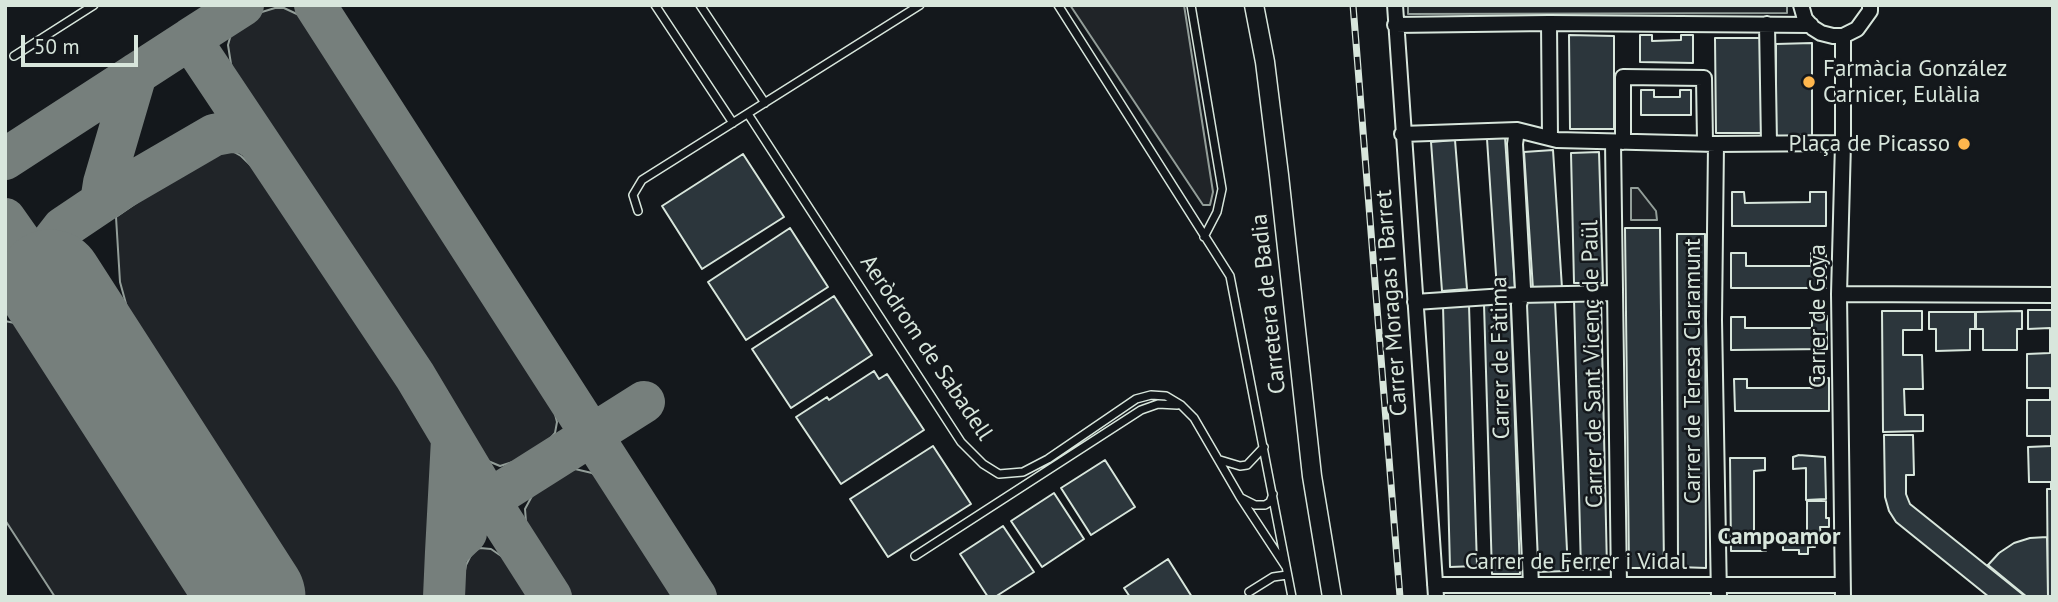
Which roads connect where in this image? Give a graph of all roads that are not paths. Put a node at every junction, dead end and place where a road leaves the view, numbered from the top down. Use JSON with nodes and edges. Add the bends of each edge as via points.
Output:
{"nodes":[{"id":1,"x":94,"y":5,"type":"edge"},
{"id":2,"x":655,"y":5,"type":"edge"},
{"id":3,"x":700,"y":5,"type":"edge"},
{"id":4,"x":920,"y":5,"type":"edge"},
{"id":5,"x":1058,"y":5,"type":"edge"},
{"id":6,"x":1191,"y":5,"type":"edge"},
{"id":7,"x":1254,"y":5,"type":"edge"},
{"id":8,"x":1395,"y":5,"type":"edge"},
{"id":9,"x":1801,"y":5,"type":"edge"},
{"id":10,"x":1874,"y":7,"type":"edge"},
{"id":11,"x":1549,"y":23,"type":"junction"},
{"id":12,"x":1767,"y":24,"type":"junction"},
{"id":13,"x":1811,"y":25,"type":"junction"},
{"id":14,"x":1395,"y":26,"type":"junction"},
{"id":15,"x":1843,"y":36,"type":"junction"},
{"id":16,"x":14,"y":56,"type":"dead end"},
{"id":17,"x":765,"y":103,"type":"junction"},
{"id":18,"x":748,"y":114,"type":"junction"},
{"id":19,"x":733,"y":123,"type":"junction"},
{"id":20,"x":1517,"y":130,"type":"junction"},
{"id":21,"x":1402,"y":134,"type":"junction"},
{"id":22,"x":1550,"y":138,"type":"junction"},
{"id":23,"x":1618,"y":142,"type":"junction"},
{"id":24,"x":1711,"y":143,"type":"junction"},
{"id":25,"x":1769,"y":143,"type":"junction"},
{"id":26,"x":1843,"y":143,"type":"junction"},
{"id":27,"x":638,"y":212,"type":"dead end"},
{"id":28,"x":1204,"y":237,"type":"junction"},
{"id":29,"x":1615,"y":293,"type":"junction"},
{"id":30,"x":1839,"y":294,"type":"junction"},
{"id":31,"x":1520,"y":295,"type":"junction"},
{"id":32,"x":2053,"y":295,"type":"edge"},
{"id":33,"x":1415,"y":302,"type":"junction"},
{"id":34,"x":1181,"y":405,"type":"junction"},
{"id":35,"x":1265,"y":447,"type":"junction"},
{"id":36,"x":1220,"y":460,"type":"junction"},
{"id":37,"x":1273,"y":494,"type":"junction"},
{"id":38,"x":1240,"y":497,"type":"junction"},
{"id":39,"x":915,"y":556,"type":"dead end"},
{"id":40,"x":1287,"y":571,"type":"junction"},
{"id":41,"x":1531,"y":585,"type":"junction"},
{"id":42,"x":1619,"y":585,"type":"junction"},
{"id":43,"x":1436,"y":591,"type":"edge"},
{"id":44,"x":1720,"y":591,"type":"edge"},
{"id":45,"x":1842,"y":591,"type":"edge"},
{"id":46,"x":1249,"y":592,"type":"dead end"},
{"id":47,"x":1292,"y":597,"type":"edge"},
{"id":48,"x":1332,"y":597,"type":"edge"}],
"edges":[{"from":1,"to":16,"type":"lane"},
{"from":2,"to":19,"type":"lane"},
{"from":3,"to":17,"type":"lane"},
{"from":4,"to":17,"type":"lane"},
{"from":5,"to":28,"type":"lane"},
{"from":6,"to":28,"type":"lane","via":[[1222,189]]},
{"from":7,"to":48,"type":"street","name":"Carretera de Badia","via":[[1265,62],[1312,476]]},
{"from":8,"to":14,"type":"street","name":"Carrer Moragas i Barret"},
{"from":9,"to":13,"type":"street"},
{"from":10,"to":15,"type":"street","via":[[1857,29]]},
{"from":11,"to":12,"type":"street"},
{"from":11,"to":14,"type":"street"},
{"from":11,"to":22,"type":"street"},
{"from":12,"to":13,"type":"street"},
{"from":12,"to":25,"type":"street"},
{"from":13,"to":15,"type":"street","via":[[1821,33]]},
{"from":14,"to":21,"type":"street","name":"Carrer Moragas i Barret"},
{"from":15,"to":26,"type":"street","name":"Carrer de Goya"},
{"from":17,"to":18,"type":"lane"},
{"from":18,"to":19,"type":"lane"},
{"from":18,"to":34,"type":"lane","name":"Aeròdrom de Sabadell","via":[[961,442],[983,464],[999,474],[1023,472],[1136,399],[1166,396]]},
{"from":19,"to":27,"type":"lane","via":[[642,180],[633,195]]},
{"from":20,"to":21,"type":"street"},
{"from":20,"to":22,"type":"street"},
{"from":20,"to":31,"type":"street","name":"Carrer de Fàtima"},
{"from":21,"to":33,"type":"street","name":"Carrer Moragas i Barret"},
{"from":22,"to":23,"type":"street"},
{"from":23,"to":24,"type":"street"},
{"from":23,"to":24,"type":"street","name":"Carrer de Sant Vicenç de Paül","via":[[1623,77],[1644,77],[1704,78]]},
{"from":23,"to":29,"type":"street","name":"Carrer de Sant Vicenç de Paül"},
{"from":24,"to":25,"type":"street"},
{"from":24,"to":44,"type":"street","name":"Carrer de Teresa Claramunt"},
{"from":25,"to":26,"type":"street"},
{"from":26,"to":30,"type":"street","name":"Carrer de Goya"},
{"from":28,"to":35,"type":"lane","via":[[1230,276]]},
{"from":29,"to":31,"type":"street"},
{"from":29,"to":42,"type":"street","name":"Carrer de Sant Vicenç de Paül"},
{"from":30,"to":32,"type":"street"},
{"from":30,"to":45,"type":"street","name":"Carrer de Goya"},
{"from":31,"to":33,"type":"street"},
{"from":31,"to":41,"type":"street","name":"Carrer de Fàtima"},
{"from":33,"to":43,"type":"street","name":"Carrer Moragas i Barret"},
{"from":34,"to":36,"type":"lane"},
{"from":34,"to":39,"type":"lane","via":[[1158,404],[1141,410]]},
{"from":35,"to":36,"type":"lane","via":[[1247,465]]},
{"from":35,"to":37,"type":"lane"},
{"from":36,"to":38,"type":"lane"},
{"from":37,"to":38,"type":"lane","via":[[1265,505]]},
{"from":37,"to":40,"type":"lane"},
{"from":38,"to":40,"type":"lane"},
{"from":40,"to":46,"type":"lane"},
{"from":40,"to":47,"type":"lane"},
{"from":41,"to":42,"type":"street","name":"Carrer de Ferrer i Vidal"},
{"from":41,"to":43,"type":"street","name":"Carrer de Ferrer i Vidal"},
{"from":42,"to":44,"type":"street","name":"Carrer de Ferrer i Vidal"},
{"from":44,"to":45,"type":"street","name":"Carrer de Ferrer i Vidal"}]}
